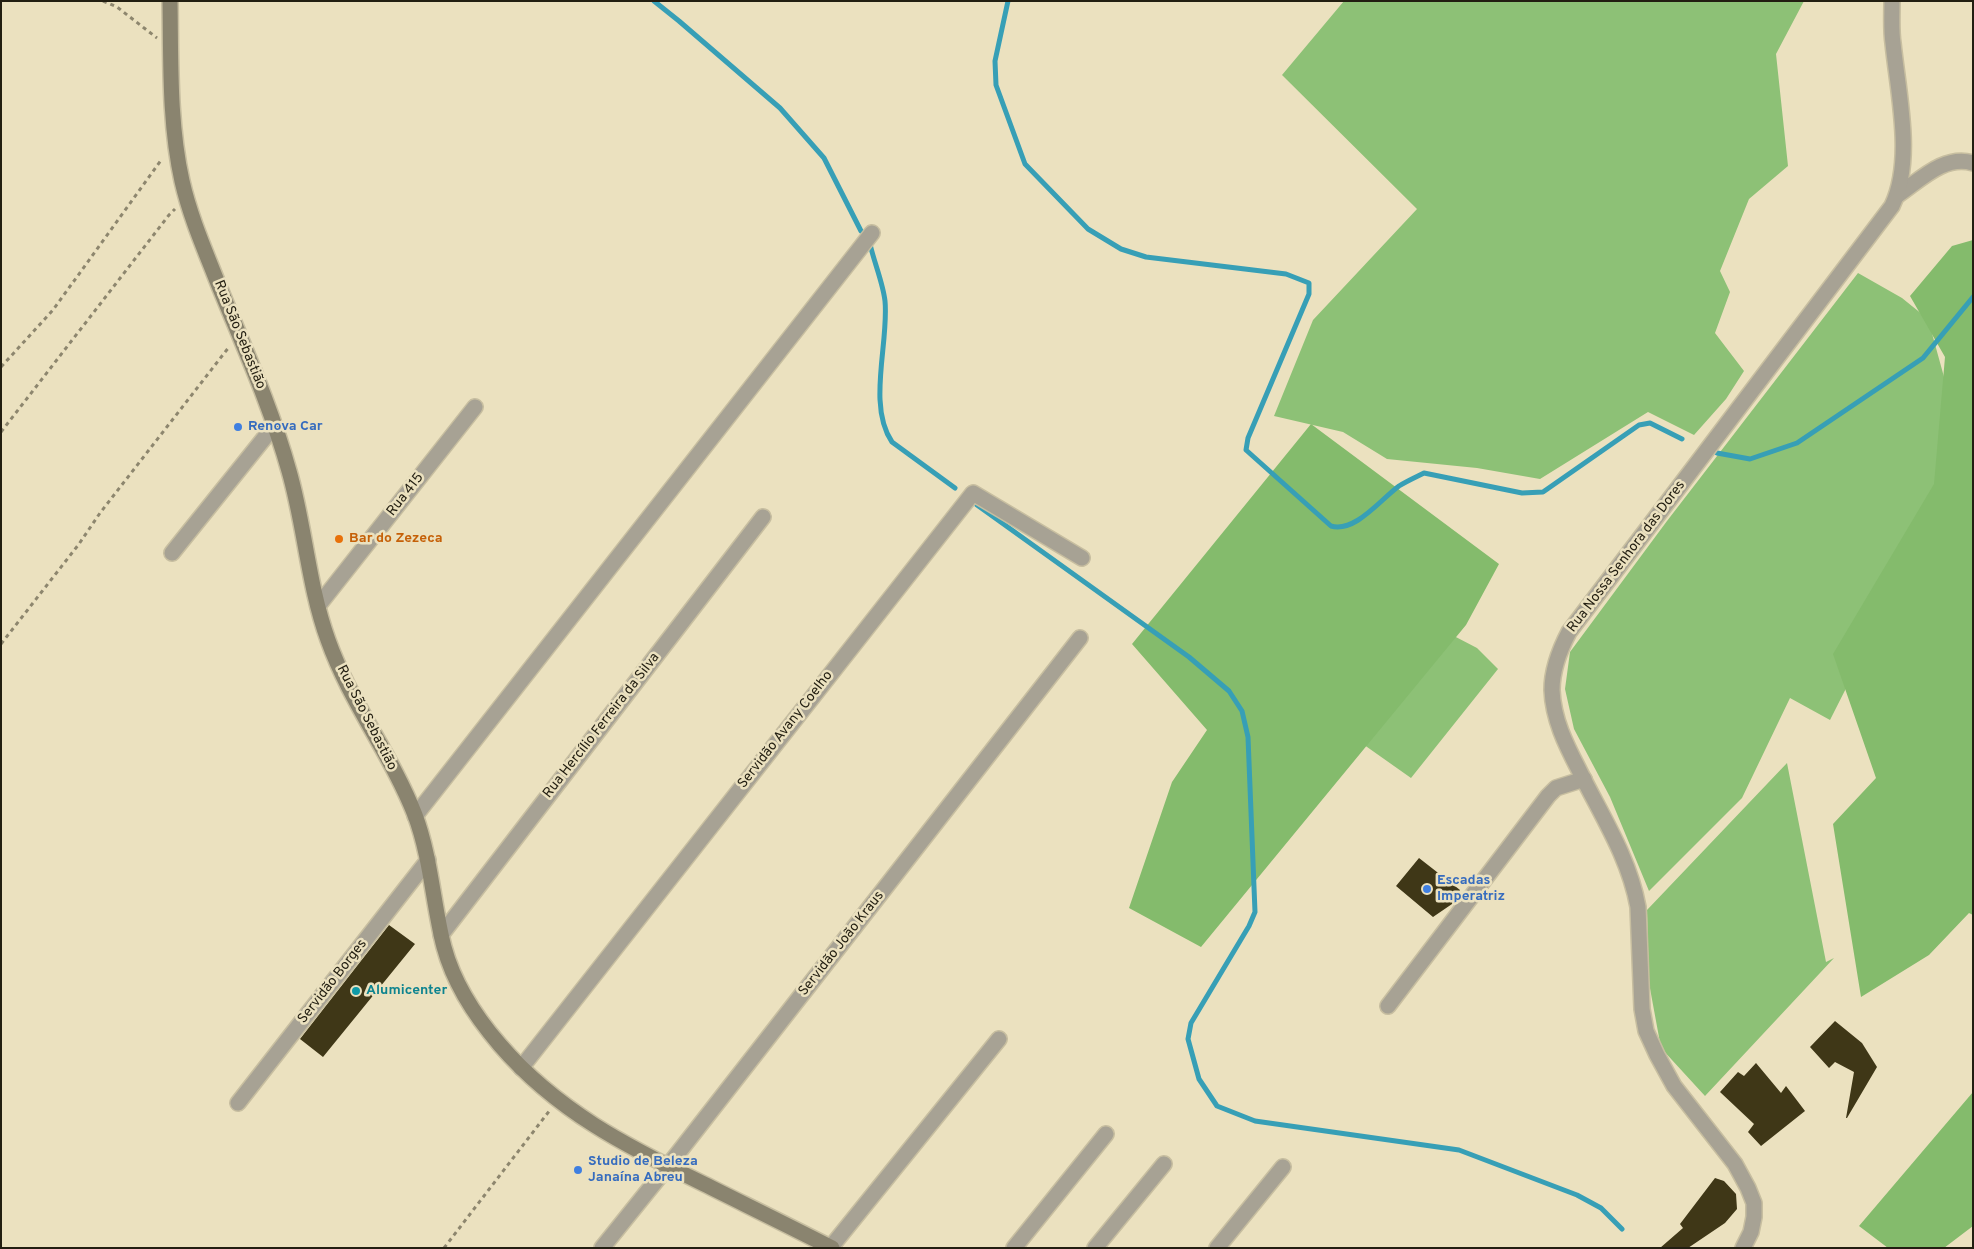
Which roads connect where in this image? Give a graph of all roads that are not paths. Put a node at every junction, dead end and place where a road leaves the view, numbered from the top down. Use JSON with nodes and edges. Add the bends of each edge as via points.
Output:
{"nodes":[{"id":1,"x":170,"y":1,"type":"edge"},
{"id":2,"x":1892,"y":1,"type":"edge"},
{"id":3,"x":1973,"y":163,"type":"edge"},
{"id":4,"x":1898,"y":194,"type":"junction"},
{"id":5,"x":872,"y":233,"type":"dead end"},
{"id":6,"x":475,"y":407,"type":"dead end"},
{"id":7,"x":274,"y":426,"type":"junction"},
{"id":8,"x":764,"y":517,"type":"dead end"},
{"id":9,"x":172,"y":553,"type":"dead end"},
{"id":10,"x":1082,"y":558,"type":"dead end"},
{"id":11,"x":318,"y":606,"type":"junction"},
{"id":12,"x":1080,"y":638,"type":"dead end"},
{"id":13,"x":1584,"y":779,"type":"junction"},
{"id":14,"x":415,"y":816,"type":"junction"},
{"id":15,"x":428,"y":860,"type":"junction"},
{"id":16,"x":442,"y":935,"type":"junction"},
{"id":17,"x":1388,"y":1006,"type":"dead end"},
{"id":18,"x":999,"y":1039,"type":"dead end"},
{"id":19,"x":521,"y":1068,"type":"junction"},
{"id":20,"x":238,"y":1104,"type":"dead end"},
{"id":21,"x":1106,"y":1134,"type":"dead end"},
{"id":22,"x":1164,"y":1164,"type":"dead end"},
{"id":23,"x":668,"y":1166,"type":"junction"},
{"id":24,"x":1283,"y":1167,"type":"dead end"},
{"id":25,"x":602,"y":1248,"type":"edge"},
{"id":26,"x":831,"y":1248,"type":"edge"},
{"id":27,"x":1014,"y":1248,"type":"edge"},
{"id":28,"x":1095,"y":1248,"type":"edge"},
{"id":29,"x":1217,"y":1248,"type":"edge"},
{"id":30,"x":1743,"y":1248,"type":"edge"}],
"edges":[{"from":1,"to":7,"type":"main road","name":"Rua São Sebastião","via":[[172,98],[182,181],[196,230]]},
{"from":2,"to":4,"type":"street","name":"Rua Nossa Senhora das Dores","via":[[1903,148]]},
{"from":3,"to":4,"type":"street","via":[[1955,160],[1944,164]]},
{"from":4,"to":13,"type":"street","name":"Rua Nossa Senhora das Dores","via":[[1885,218],[1563,644],[1554,668],[1553,702],[1562,734]]},
{"from":5,"to":14,"type":"street"},
{"from":6,"to":11,"type":"street","name":"Rua 415"},
{"from":7,"to":9,"type":"street"},
{"from":7,"to":11,"type":"main road","name":"Rua São Sebastião","via":[[301,516]]},
{"from":8,"to":16,"type":"street","name":"Rua Hercílio Ferreira da Silva"},
{"from":10,"to":19,"type":"street","name":"Servidão Avany Coelho","via":[[973,493]]},
{"from":11,"to":14,"type":"main road","name":"Rua São Sebastião","via":[[344,677]]},
{"from":12,"to":23,"type":"street","name":"Servidão João Kraus"},
{"from":13,"to":17,"type":"street","via":[[1556,788],[1548,796]]},
{"from":13,"to":30,"type":"street","name":"Rua Nossa Senhora das Dores","via":[[1619,846],[1636,893],[1643,1021],[1648,1037],[1674,1086],[1735,1164],[1752,1196],[1754,1217]]},
{"from":14,"to":15,"type":"main road","name":"Rua São Sebastião"},
{"from":15,"to":16,"type":"main road","name":"Rua São Sebastião"},
{"from":15,"to":20,"type":"street","name":"Servidão Borges"},
{"from":16,"to":19,"type":"main road","name":"Rua São Sebastião","via":[[462,992],[476,1015]]},
{"from":18,"to":26,"type":"street"},
{"from":19,"to":23,"type":"main road","name":"Rua São Sebastião","via":[[597,1128]]},
{"from":21,"to":27,"type":"street"},
{"from":22,"to":28,"type":"street"},
{"from":23,"to":25,"type":"street","name":"Servidão João Kraus"},
{"from":23,"to":26,"type":"main road","name":"Rua São Sebastião"},
{"from":24,"to":29,"type":"street"}]}
